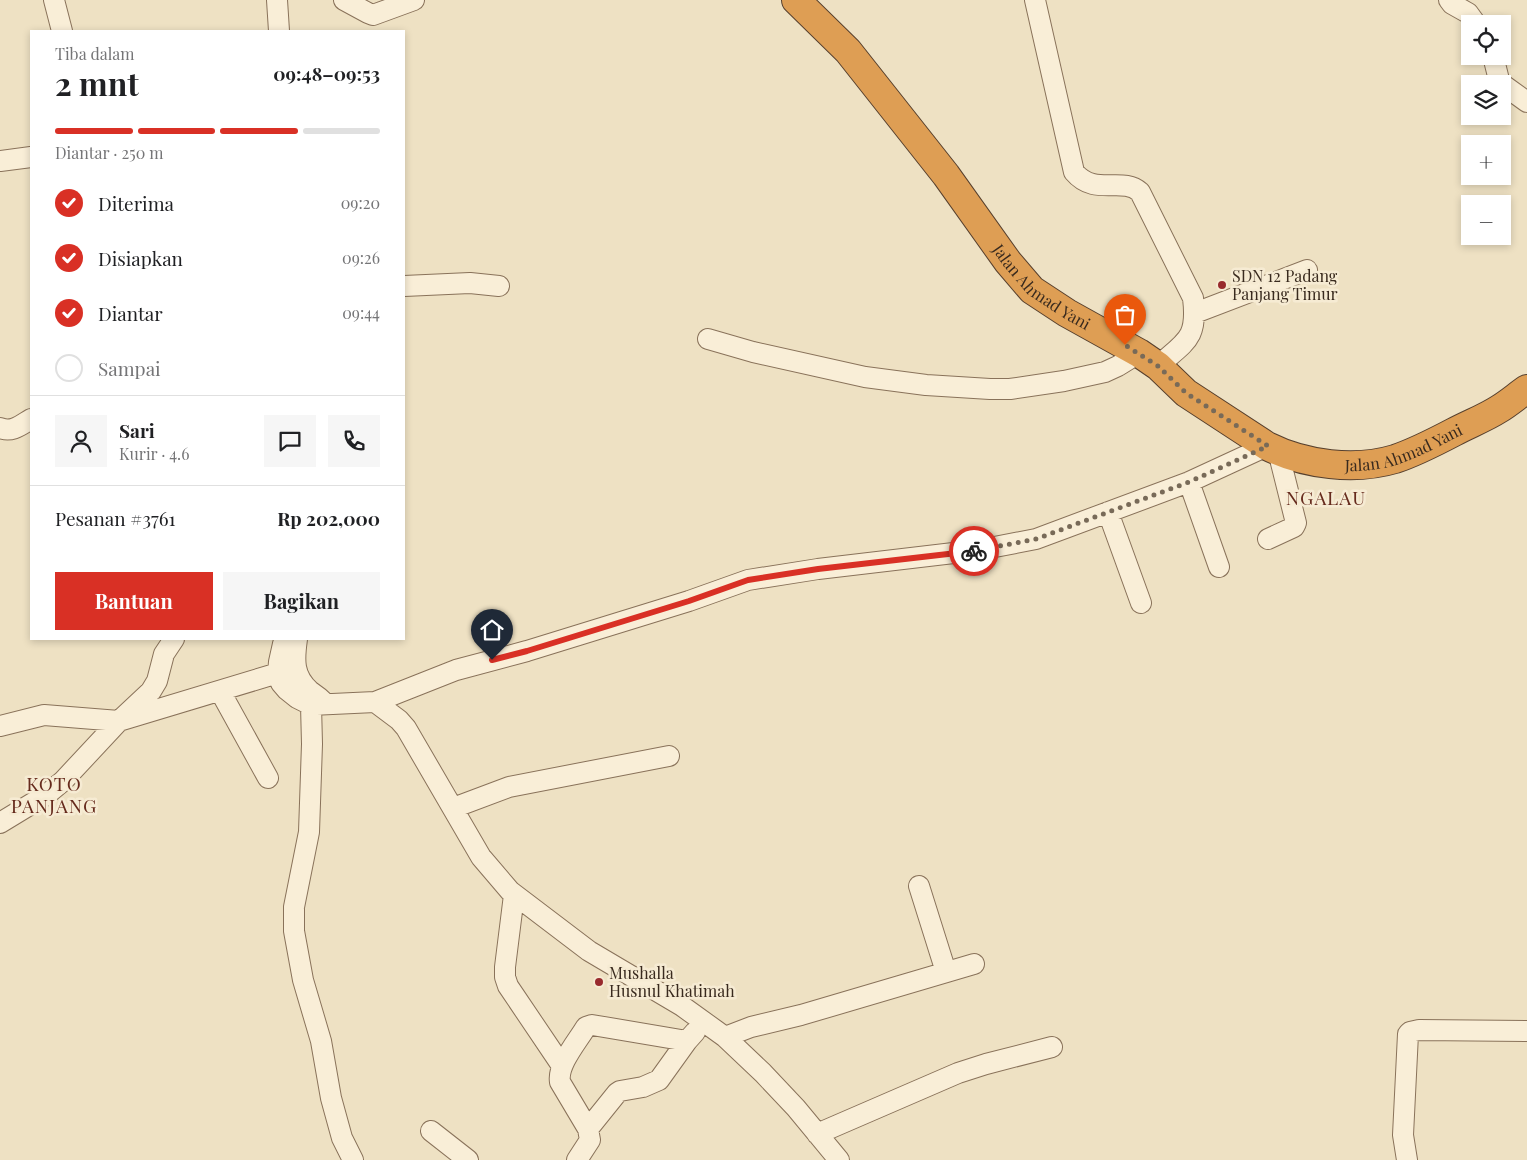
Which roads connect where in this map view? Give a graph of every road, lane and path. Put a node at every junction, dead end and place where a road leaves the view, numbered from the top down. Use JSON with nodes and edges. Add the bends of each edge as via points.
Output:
{"nodes":[{"id":1,"x":54,"y":0,"type":"edge"},
{"id":2,"x":277,"y":0,"type":"edge"},
{"id":3,"x":344,"y":0,"type":"edge"},
{"id":4,"x":414,"y":0,"type":"edge"},
{"id":5,"x":796,"y":0,"type":"edge"},
{"id":6,"x":1035,"y":0,"type":"edge"},
{"id":7,"x":1449,"y":0,"type":"edge"},
{"id":8,"x":1469,"y":15,"type":"edge"},
{"id":9,"x":62,"y":30,"type":"edge"},
{"id":10,"x":279,"y":30,"type":"edge"},
{"id":11,"x":1511,"y":90,"type":"edge"},
{"id":12,"x":1527,"y":102,"type":"edge"},
{"id":13,"x":30,"y":157,"type":"edge"},
{"id":14,"x":0,"y":161,"type":"edge"},
{"id":15,"x":1307,"y":270,"type":"dead end"},
{"id":16,"x":405,"y":286,"type":"edge"},
{"id":17,"x":499,"y":286,"type":"dead end"},
{"id":18,"x":1195,"y":313,"type":"junction"},
{"id":19,"x":708,"y":339,"type":"dead end"},
{"id":20,"x":1149,"y":360,"type":"junction"},
{"id":21,"x":1527,"y":388,"type":"edge"},
{"id":22,"x":30,"y":419,"type":"edge"},
{"id":23,"x":0,"y":428,"type":"edge"},
{"id":24,"x":1273,"y":449,"type":"junction"},
{"id":25,"x":1189,"y":482,"type":"junction"},
{"id":26,"x":1108,"y":512,"type":"junction"},
{"id":27,"x":1268,"y":539,"type":"dead end"},
{"id":28,"x":1219,"y":566,"type":"dead end"},
{"id":29,"x":1142,"y":603,"type":"dead end"},
{"id":30,"x":173,"y":640,"type":"edge"},
{"id":31,"x":286,"y":640,"type":"edge"},
{"id":32,"x":297,"y":640,"type":"edge"},
{"id":33,"x":278,"y":673,"type":"junction"},
{"id":34,"x":220,"y":691,"type":"junction"},
{"id":35,"x":375,"y":702,"type":"junction"},
{"id":36,"x":320,"y":705,"type":"junction"},
{"id":37,"x":119,"y":722,"type":"junction"},
{"id":38,"x":0,"y":726,"type":"edge"},
{"id":39,"x":669,"y":756,"type":"dead end"},
{"id":40,"x":268,"y":778,"type":"dead end"},
{"id":41,"x":453,"y":808,"type":"junction"},
{"id":42,"x":0,"y":823,"type":"edge"},
{"id":43,"x":919,"y":886,"type":"dead end"},
{"id":44,"x":514,"y":894,"type":"junction"},
{"id":45,"x":974,"y":964,"type":"dead end"},
{"id":46,"x":946,"y":972,"type":"junction"},
{"id":47,"x":705,"y":1022,"type":"junction"},
{"id":48,"x":1527,"y":1031,"type":"edge"},
{"id":49,"x":726,"y":1037,"type":"junction"},
{"id":50,"x":687,"y":1041,"type":"junction"},
{"id":51,"x":1052,"y":1047,"type":"dead end"},
{"id":52,"x":562,"y":1066,"type":"junction"},
{"id":53,"x":588,"y":1129,"type":"junction"},
{"id":54,"x":431,"y":1131,"type":"dead end"},
{"id":55,"x":818,"y":1134,"type":"junction"},
{"id":56,"x":582,"y":1158,"type":"edge"},
{"id":57,"x":353,"y":1160,"type":"edge"},
{"id":58,"x":468,"y":1160,"type":"edge"},
{"id":59,"x":839,"y":1160,"type":"edge"},
{"id":60,"x":1407,"y":1160,"type":"edge"}],
"edges":[{"from":1,"to":9,"type":"street"},
{"from":2,"to":10,"type":"street"},
{"from":3,"to":4,"type":"street","via":[[368,13],[378,14]]},
{"from":5,"to":20,"type":"highway","name":"Jalan Ahmad Yani","via":[[848,51],[1032,290]]},
{"from":6,"to":18,"type":"street","via":[[1074,172],[1090,184],[1132,187],[1140,192],[1193,298]]},
{"from":7,"to":8,"type":"street"},
{"from":11,"to":12,"type":"street"},
{"from":13,"to":14,"type":"street"},
{"from":15,"to":18,"type":"street"},
{"from":16,"to":17,"type":"street","via":[[470,283]]},
{"from":18,"to":20,"type":"street","via":[[1188,340]]},
{"from":19,"to":20,"type":"street","via":[[865,377],[990,389],[1019,388],[1064,380]]},
{"from":20,"to":24,"type":"highway","name":"Jalan Ahmad Yani","via":[[1186,393]]},
{"from":21,"to":24,"type":"highway","name":"Jalan Ahmad Yani","via":[[1499,409],[1420,450],[1394,459],[1339,465],[1316,462]]},
{"from":22,"to":23,"type":"street","via":[[14,429]]},
{"from":24,"to":25,"type":"street"},
{"from":24,"to":27,"type":"street","via":[[1296,524]]},
{"from":25,"to":26,"type":"street"},
{"from":25,"to":28,"type":"street"},
{"from":26,"to":29,"type":"street"},
{"from":26,"to":35,"type":"street","via":[[1036,539],[979,550],[748,580],[527,651],[456,670]]},
{"from":30,"to":37,"type":"street","via":[[164,654],[155,686]]},
{"from":31,"to":33,"type":"street"},
{"from":32,"to":36,"type":"street","via":[[294,661],[300,680]]},
{"from":33,"to":34,"type":"street"},
{"from":33,"to":36,"type":"street","via":[[281,683],[297,698]]},
{"from":34,"to":37,"type":"street"},
{"from":34,"to":40,"type":"street"},
{"from":35,"to":36,"type":"street"},
{"from":35,"to":41,"type":"street","via":[[406,728]]},
{"from":36,"to":57,"type":"street","via":[[312,744],[309,832],[294,907],[294,931],[303,980],[322,1041],[331,1098],[342,1138]]},
{"from":37,"to":38,"type":"street","via":[[44,715]]},
{"from":37,"to":42,"type":"street","via":[[63,781]]},
{"from":39,"to":41,"type":"street","via":[[509,787]]},
{"from":41,"to":44,"type":"street","via":[[481,857]]},
{"from":43,"to":46,"type":"street"},
{"from":44,"to":47,"type":"street","via":[[589,951]]},
{"from":44,"to":52,"type":"street","via":[[505,977]]},
{"from":45,"to":46,"type":"street"},
{"from":46,"to":49,"type":"street","via":[[751,1027]]},
{"from":47,"to":49,"type":"street"},
{"from":47,"to":50,"type":"street"},
{"from":48,"to":60,"type":"street","via":[[1419,1030],[1408,1034],[1403,1135]]},
{"from":49,"to":55,"type":"street"},
{"from":50,"to":52,"type":"street","via":[[592,1025],[586,1027]]},
{"from":50,"to":53,"type":"street","via":[[659,1080],[620,1091]]},
{"from":51,"to":55,"type":"street","via":[[958,1073]]},
{"from":52,"to":53,"type":"street","via":[[560,1082]]},
{"from":53,"to":56,"type":"street","via":[[590,1140]]},
{"from":54,"to":58,"type":"street"},
{"from":55,"to":59,"type":"street"}]}
